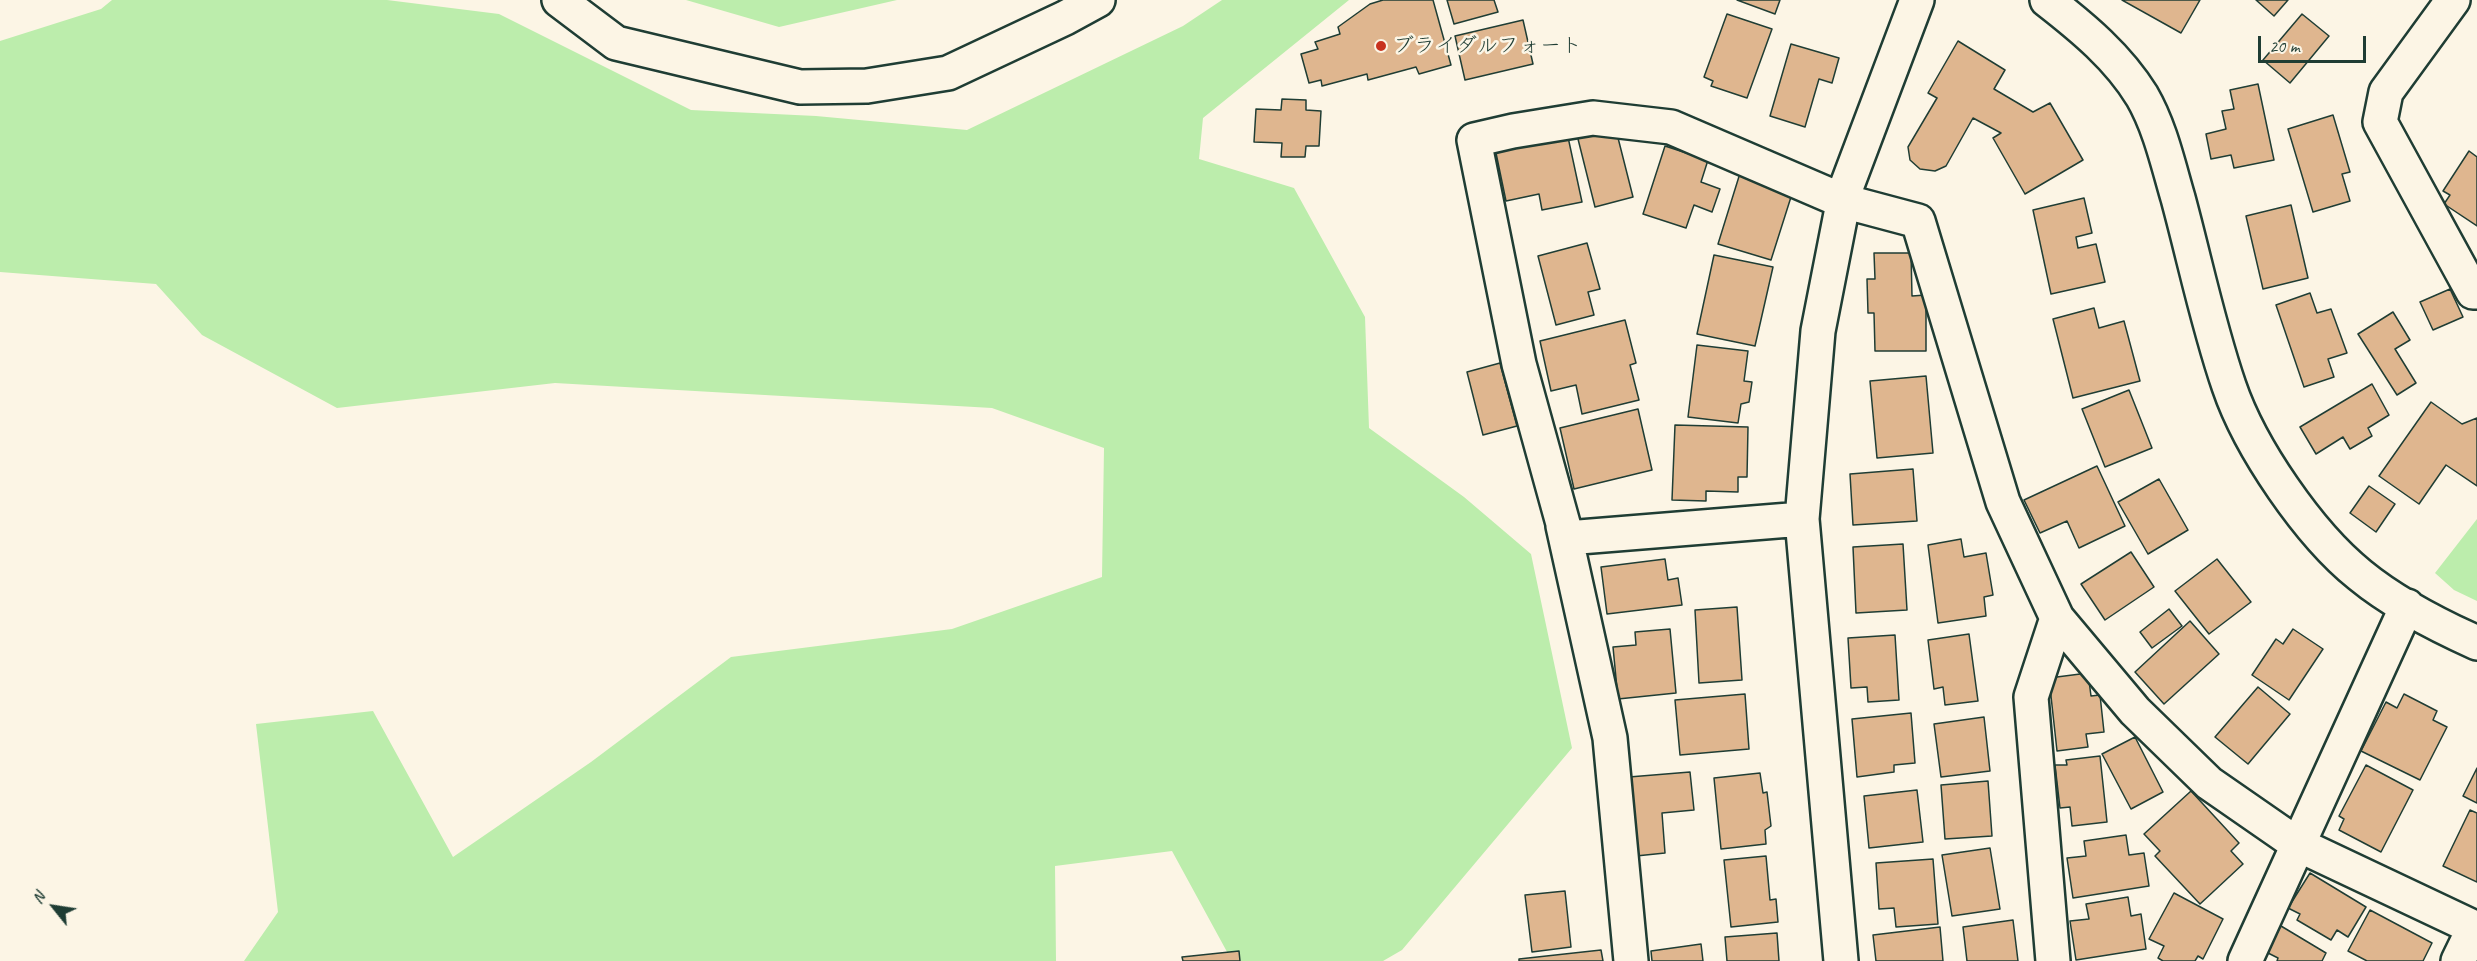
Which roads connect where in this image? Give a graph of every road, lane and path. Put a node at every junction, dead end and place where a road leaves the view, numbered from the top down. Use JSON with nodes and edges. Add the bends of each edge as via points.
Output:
{"nodes":[{"id":1,"x":559,"y":0,"type":"edge"},
{"id":2,"x":1098,"y":0,"type":"edge"},
{"id":3,"x":1917,"y":0,"type":"edge"},
{"id":4,"x":2047,"y":0,"type":"edge"},
{"id":5,"x":2452,"y":0,"type":"edge"},
{"id":6,"x":1843,"y":201,"type":"junction"},
{"id":7,"x":2477,"y":292,"type":"edge"},
{"id":8,"x":1802,"y":519,"type":"junction"},
{"id":9,"x":1563,"y":526,"type":"junction"},
{"id":10,"x":2407,"y":606,"type":"junction"},
{"id":11,"x":2057,"y":618,"type":"junction"},
{"id":12,"x":2477,"y":643,"type":"edge"},
{"id":13,"x":2297,"y":844,"type":"junction"},
{"id":14,"x":2475,"y":929,"type":"edge"},
{"id":15,"x":1630,"y":961,"type":"edge"},
{"id":16,"x":1841,"y":961,"type":"edge"},
{"id":17,"x":2053,"y":961,"type":"edge"},
{"id":18,"x":2245,"y":961,"type":"edge"},
{"id":19,"x":2458,"y":961,"type":"edge"}],
"edges":[{"from":1,"to":2,"type":"street","via":[[616,43],[800,87],[867,86],[948,73]]},
{"from":3,"to":6,"type":"street"},
{"from":4,"to":10,"type":"street","via":[[2114,59],[2142,97],[2163,144],[2229,388],[2256,444],[2321,538],[2360,575]]},
{"from":5,"to":7,"type":"street","via":[[2386,92],[2380,122],[2473,292]]},
{"from":6,"to":8,"type":"street","via":[[1818,331]]},
{"from":6,"to":9,"type":"street","via":[[1671,127],[1593,118],[1474,140],[1519,364]]},
{"from":6,"to":11,"type":"street","via":[[1918,221],[2003,502]]},
{"from":8,"to":9,"type":"street","via":[[1567,538]]},
{"from":8,"to":16,"type":"street"},
{"from":9,"to":15,"type":"street","via":[[1610,738]]},
{"from":10,"to":12,"type":"street"},
{"from":10,"to":13,"type":"street"},
{"from":11,"to":13,"type":"street","via":[[2135,711],[2209,783]]},
{"from":11,"to":17,"type":"street","via":[[2031,697]]},
{"from":13,"to":14,"type":"street"},
{"from":13,"to":18,"type":"street"},
{"from":14,"to":19,"type":"street"}]}
